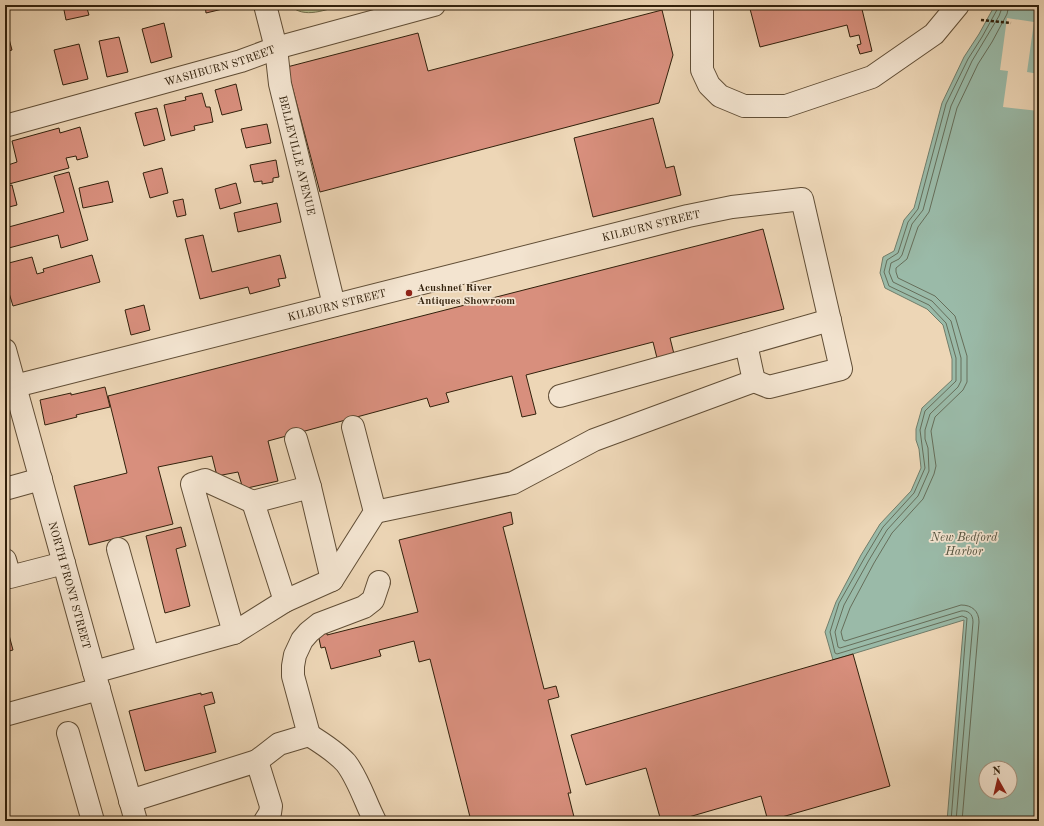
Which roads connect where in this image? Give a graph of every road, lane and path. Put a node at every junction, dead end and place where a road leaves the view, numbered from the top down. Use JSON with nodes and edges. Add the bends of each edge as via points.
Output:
{"nodes":[{"id":1,"x":265,"y":5,"type":"edge"},
{"id":2,"x":434,"y":5,"type":"edge"},
{"id":3,"x":702,"y":5,"type":"edge"},
{"id":4,"x":958,"y":5,"type":"edge"},
{"id":5,"x":980,"y":20,"type":"dead end"},
{"id":6,"x":1011,"y":23,"type":"dead end"},
{"id":7,"x":276,"y":48,"type":"junction"},
{"id":8,"x":5,"y":126,"type":"edge"},
{"id":9,"x":334,"y":306,"type":"junction"},
{"id":10,"x":830,"y":320,"type":"junction"},
{"id":11,"x":746,"y":344,"type":"junction"},
{"id":12,"x":5,"y":350,"type":"edge"},
{"id":13,"x":754,"y":381,"type":"junction"},
{"id":14,"x":15,"y":386,"type":"junction"},
{"id":15,"x":560,"y":396,"type":"dead end"},
{"id":16,"x":353,"y":427,"type":"dead end"},
{"id":17,"x":296,"y":439,"type":"dead end"},
{"id":18,"x":41,"y":479,"type":"junction"},
{"id":19,"x":310,"y":486,"type":"junction"},
{"id":20,"x":5,"y":488,"type":"edge"},
{"id":21,"x":253,"y":502,"type":"junction"},
{"id":22,"x":375,"y":512,"type":"junction"},
{"id":23,"x":118,"y":549,"type":"dead end"},
{"id":24,"x":5,"y":560,"type":"edge"},
{"id":25,"x":64,"y":563,"type":"junction"},
{"id":26,"x":332,"y":580,"type":"junction"},
{"id":27,"x":379,"y":582,"type":"dead end"},
{"id":28,"x":286,"y":602,"type":"junction"},
{"id":29,"x":234,"y":633,"type":"junction"},
{"id":30,"x":148,"y":656,"type":"junction"},
{"id":31,"x":96,"y":680,"type":"junction"},
{"id":32,"x":5,"y":715,"type":"edge"},
{"id":33,"x":68,"y":733,"type":"dead end"},
{"id":34,"x":309,"y":735,"type":"junction"},
{"id":35,"x":257,"y":761,"type":"junction"},
{"id":36,"x":133,"y":811,"type":"edge"},
{"id":37,"x":93,"y":821,"type":"edge"},
{"id":38,"x":265,"y":821,"type":"edge"},
{"id":39,"x":375,"y":821,"type":"edge"}],
"edges":[{"from":1,"to":7,"type":"street","name":"BELLEVILLE AVENUE"},
{"from":2,"to":7,"type":"street","name":"WASHBURN STREET"},
{"from":3,"to":4,"type":"street","via":[[702,70],[709,85],[720,96],[744,106],[786,106],[872,77],[934,34]]},
{"from":5,"to":6,"type":"path"},
{"from":7,"to":8,"type":"street","name":"WASHBURN STREET","via":[[241,61]]},
{"from":7,"to":9,"type":"street","name":"BELLEVILLE AVENUE","via":[[280,84]]},
{"from":9,"to":10,"type":"street","name":"KILBURN STREET","via":[[688,216],[732,207],[802,199]]},
{"from":9,"to":14,"type":"street","name":"KILBURN STREET"},
{"from":10,"to":11,"type":"street"},
{"from":10,"to":13,"type":"street","via":[[841,369],[769,387]]},
{"from":11,"to":13,"type":"street"},
{"from":11,"to":15,"type":"street"},
{"from":12,"to":14,"type":"street","name":"NORTH FRONT STREET"},
{"from":13,"to":22,"type":"street","via":[[594,440],[513,483]]},
{"from":14,"to":18,"type":"street","name":"NORTH FRONT STREET"},
{"from":16,"to":22,"type":"street"},
{"from":17,"to":19,"type":"street"},
{"from":18,"to":20,"type":"street"},
{"from":18,"to":25,"type":"street","name":"NORTH FRONT STREET"},
{"from":19,"to":21,"type":"street"},
{"from":19,"to":26,"type":"street"},
{"from":21,"to":28,"type":"street"},
{"from":21,"to":29,"type":"street","via":[[205,480],[192,484]]},
{"from":22,"to":26,"type":"street"},
{"from":23,"to":30,"type":"street"},
{"from":24,"to":25,"type":"street","via":[[10,577]]},
{"from":25,"to":31,"type":"street","name":"NORTH FRONT STREET"},
{"from":26,"to":28,"type":"street"},
{"from":27,"to":34,"type":"street","via":[[373,600],[364,607],[319,624],[308,632],[295,655],[293,676]]},
{"from":28,"to":29,"type":"street"},
{"from":29,"to":30,"type":"street"},
{"from":30,"to":31,"type":"street"},
{"from":31,"to":32,"type":"street"},
{"from":31,"to":36,"type":"street","name":"NORTH FRONT STREET"},
{"from":33,"to":37,"type":"street"},
{"from":34,"to":35,"type":"street","via":[[279,744]]},
{"from":34,"to":39,"type":"street","via":[[345,763]]},
{"from":35,"to":36,"type":"street"},
{"from":35,"to":38,"type":"street","via":[[271,806]]}]}
